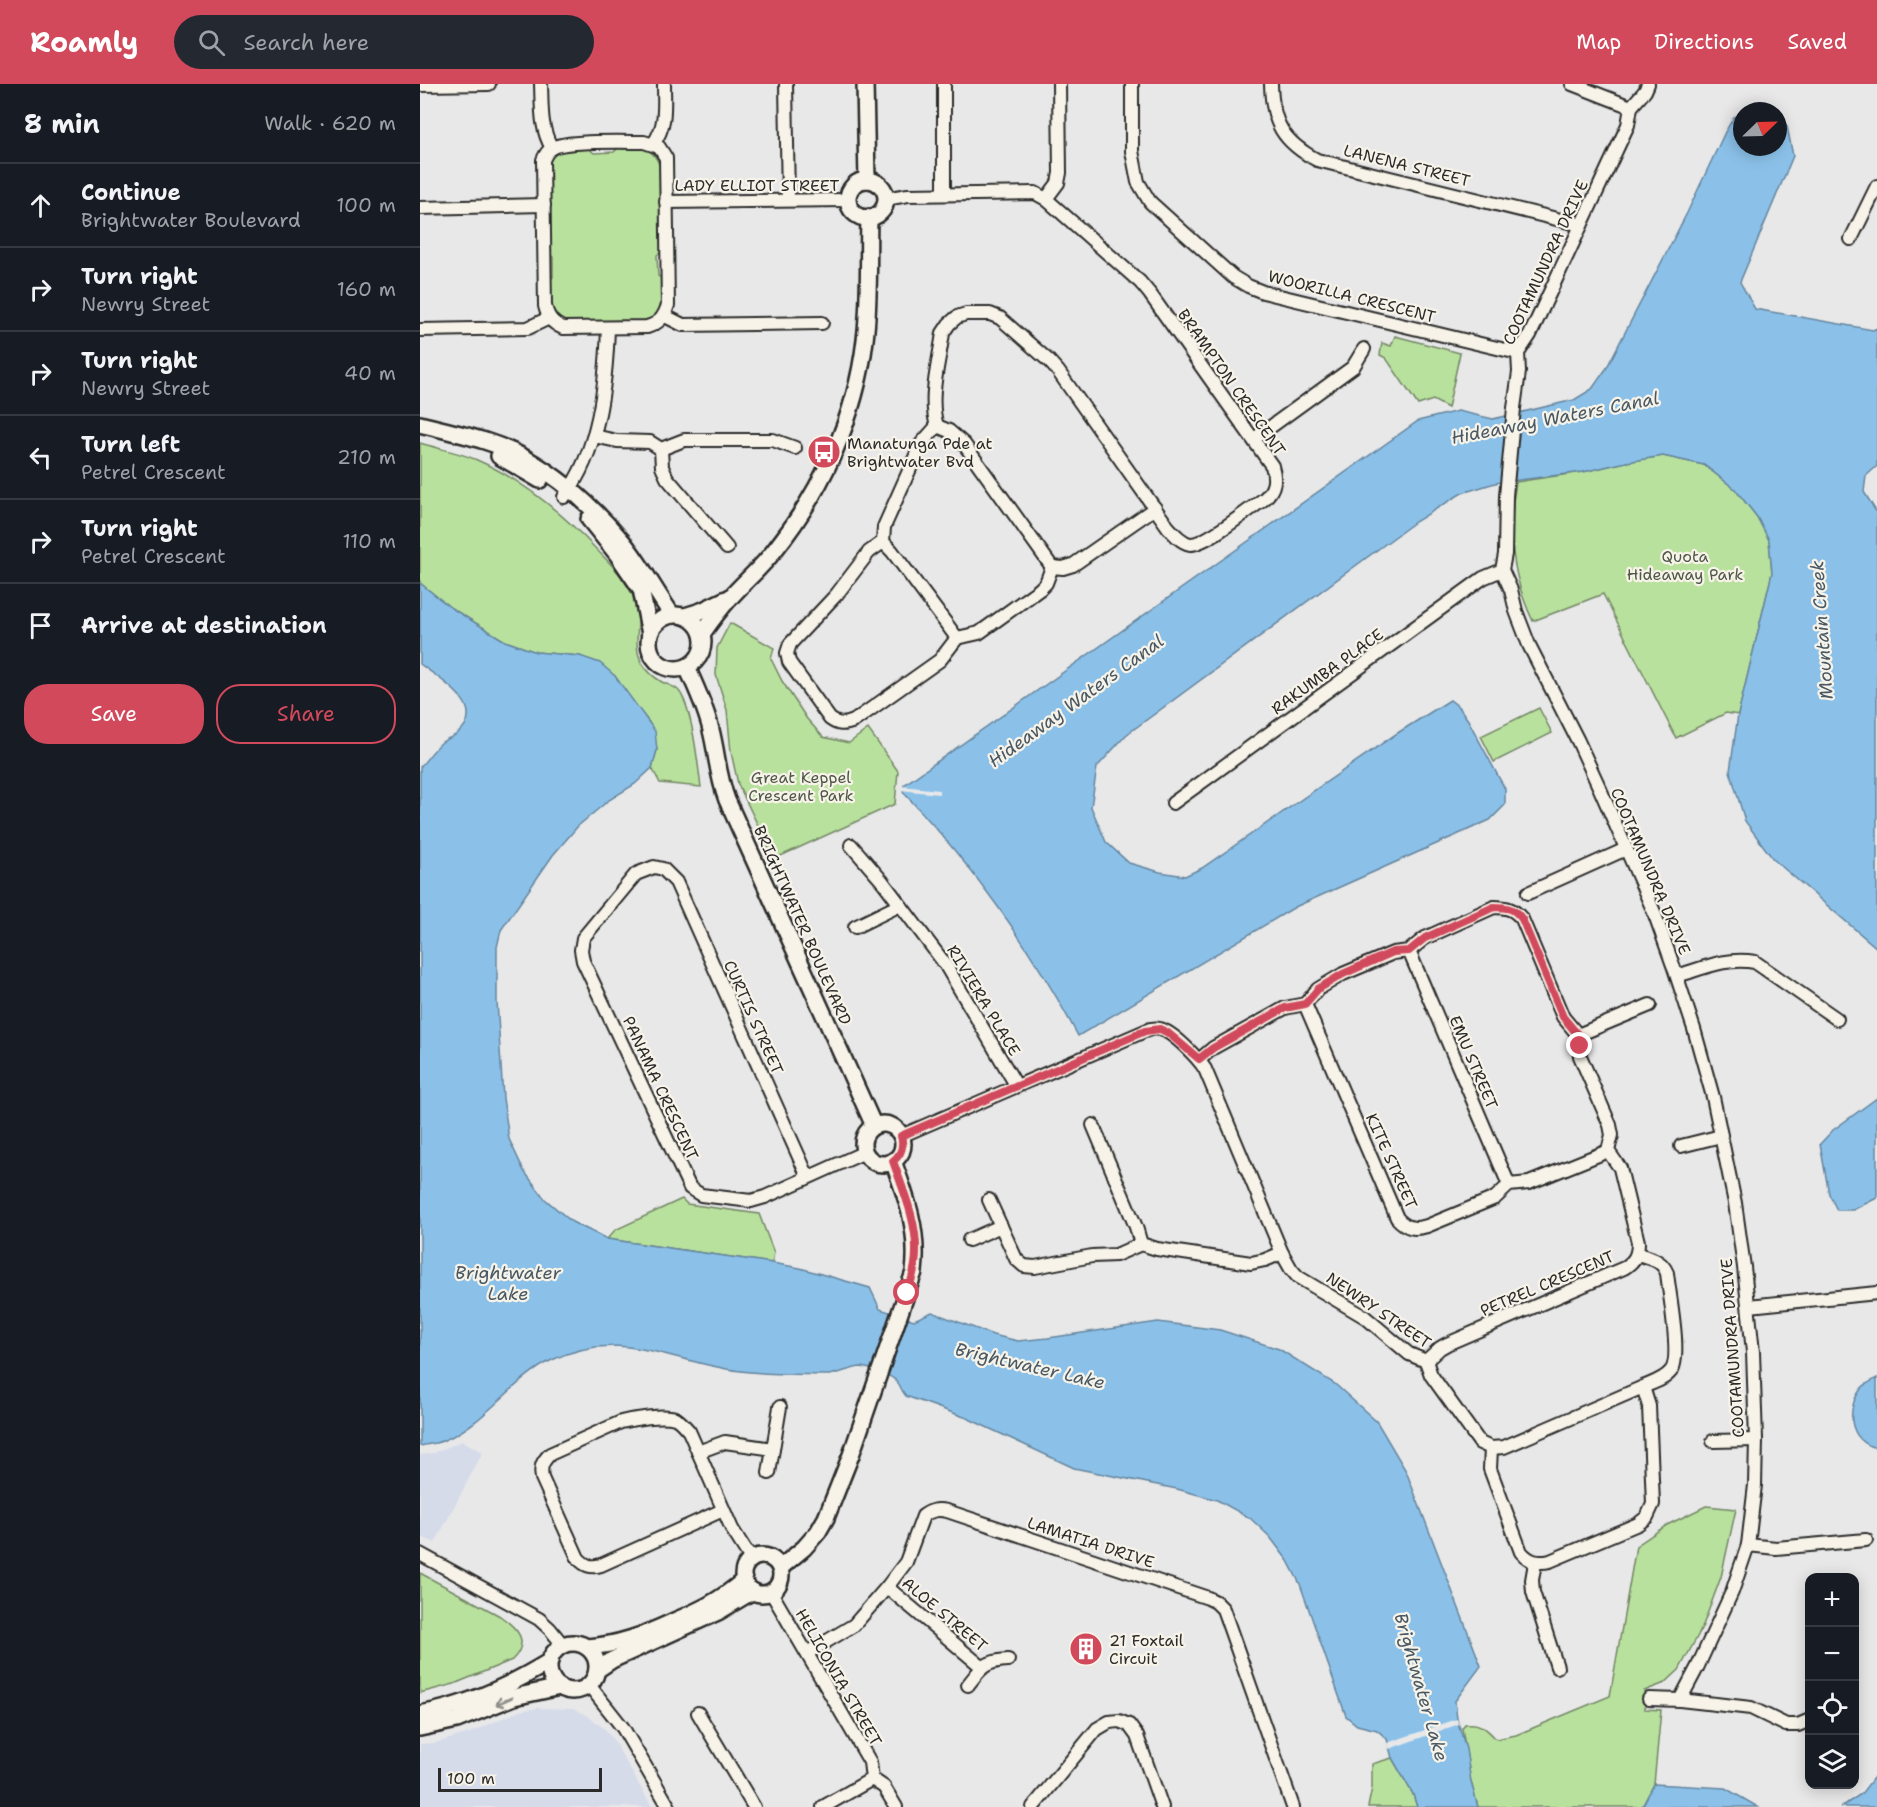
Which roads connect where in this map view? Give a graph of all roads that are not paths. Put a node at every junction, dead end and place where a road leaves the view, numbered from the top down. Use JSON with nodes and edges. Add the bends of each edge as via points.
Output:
{"nodes":[{"id":1,"x":489,"y":84,"type":"edge"},
{"id":2,"x":541,"y":84,"type":"edge"},
{"id":3,"x":664,"y":84,"type":"edge"},
{"id":4,"x":786,"y":84,"type":"edge"},
{"id":5,"x":864,"y":84,"type":"edge"},
{"id":6,"x":944,"y":84,"type":"edge"},
{"id":7,"x":1059,"y":84,"type":"edge"},
{"id":8,"x":1132,"y":84,"type":"edge"},
{"id":9,"x":1271,"y":84,"type":"edge"},
{"id":10,"x":1572,"y":84,"type":"edge"},
{"id":11,"x":1648,"y":84,"type":"edge"},
{"id":12,"x":420,"y":85,"type":"edge"},
{"id":13,"x":1631,"y":107,"type":"junction"},
{"id":14,"x":653,"y":144,"type":"junction"},
{"id":15,"x":552,"y":148,"type":"junction"},
{"id":16,"x":867,"y":180,"type":"junction"},
{"id":17,"x":1877,"y":186,"type":"edge"},
{"id":18,"x":945,"y":194,"type":"junction"},
{"id":19,"x":885,"y":199,"type":"junction"},
{"id":20,"x":1046,"y":199,"type":"junction"},
{"id":21,"x":788,"y":200,"type":"junction"},
{"id":22,"x":848,"y":200,"type":"junction"},
{"id":23,"x":666,"y":202,"type":"junction"},
{"id":24,"x":543,"y":205,"type":"junction"},
{"id":25,"x":420,"y":208,"type":"edge"},
{"id":26,"x":869,"y":217,"type":"junction"},
{"id":27,"x":1581,"y":225,"type":"junction"},
{"id":28,"x":1851,"y":239,"type":"dead end"},
{"id":29,"x":664,"y":316,"type":"junction"},
{"id":30,"x":549,"y":318,"type":"junction"},
{"id":31,"x":822,"y":323,"type":"dead end"},
{"id":32,"x":608,"y":328,"type":"junction"},
{"id":33,"x":420,"y":330,"type":"edge"},
{"id":34,"x":1364,"y":350,"type":"dead end"},
{"id":35,"x":1518,"y":353,"type":"junction"},
{"id":36,"x":420,"y":424,"type":"edge"},
{"id":37,"x":937,"y":426,"type":"junction"},
{"id":38,"x":594,"y":435,"type":"junction"},
{"id":39,"x":1254,"y":439,"type":"junction"},
{"id":40,"x":662,"y":448,"type":"junction"},
{"id":41,"x":795,"y":448,"type":"dead end"},
{"id":42,"x":567,"y":493,"type":"junction"},
{"id":43,"x":1155,"y":508,"type":"junction"},
{"id":44,"x":883,"y":542,"type":"junction"},
{"id":45,"x":727,"y":548,"type":"dead end"},
{"id":46,"x":1052,"y":567,"type":"junction"},
{"id":47,"x":1502,"y":570,"type":"junction"},
{"id":48,"x":731,"y":596,"type":"junction"},
{"id":49,"x":678,"y":615,"type":"junction"},
{"id":50,"x":650,"y":634,"type":"junction"},
{"id":51,"x":702,"y":634,"type":"junction"},
{"id":52,"x":957,"y":638,"type":"junction"},
{"id":53,"x":687,"y":668,"type":"junction"},
{"id":54,"x":1173,"y":803,"type":"dead end"},
{"id":55,"x":851,"y":845,"type":"dead end"},
{"id":56,"x":1626,"y":849,"type":"junction"},
{"id":57,"x":668,"y":872,"type":"joint"},
{"id":58,"x":1528,"y":893,"type":"dead end"},
{"id":59,"x":900,"y":904,"type":"junction"},
{"id":60,"x":855,"y":927,"type":"dead end"},
{"id":61,"x":1409,"y":951,"type":"junction"},
{"id":62,"x":1677,"y":976,"type":"junction"},
{"id":63,"x":1305,"y":1004,"type":"junction"},
{"id":64,"x":1650,"y":1005,"type":"dead end"},
{"id":65,"x":1837,"y":1019,"type":"dead end"},
{"id":66,"x":1578,"y":1035,"type":"junction"},
{"id":67,"x":1199,"y":1059,"type":"junction"},
{"id":68,"x":1016,"y":1085,"type":"junction"},
{"id":69,"x":1093,"y":1125,"type":"dead end"},
{"id":70,"x":874,"y":1126,"type":"junction"},
{"id":71,"x":901,"y":1136,"type":"junction"},
{"id":72,"x":1721,"y":1136,"type":"junction"},
{"id":73,"x":1681,"y":1146,"type":"dead end"},
{"id":74,"x":1608,"y":1151,"type":"junction"},
{"id":75,"x":865,"y":1152,"type":"junction"},
{"id":76,"x":893,"y":1161,"type":"junction"},
{"id":77,"x":808,"y":1177,"type":"junction"},
{"id":78,"x":1509,"y":1185,"type":"junction"},
{"id":79,"x":989,"y":1200,"type":"dead end"},
{"id":80,"x":1001,"y":1226,"type":"junction"},
{"id":81,"x":969,"y":1240,"type":"dead end"},
{"id":82,"x":1141,"y":1244,"type":"junction"},
{"id":83,"x":1282,"y":1253,"type":"junction"},
{"id":84,"x":1638,"y":1254,"type":"junction"},
{"id":85,"x":1877,"y":1293,"type":"edge"},
{"id":86,"x":1749,"y":1306,"type":"junction"},
{"id":87,"x":1426,"y":1361,"type":"junction"},
{"id":88,"x":1642,"y":1387,"type":"junction"},
{"id":89,"x":780,"y":1407,"type":"dead end"},
{"id":90,"x":1756,"y":1440,"type":"junction"},
{"id":91,"x":1713,"y":1441,"type":"dead end"},
{"id":92,"x":1491,"y":1448,"type":"junction"},
{"id":93,"x":773,"y":1449,"type":"junction"},
{"id":94,"x":698,"y":1452,"type":"junction"},
{"id":95,"x":769,"y":1473,"type":"dead end"},
{"id":96,"x":723,"y":1510,"type":"junction"},
{"id":97,"x":1866,"y":1540,"type":"dead end"},
{"id":98,"x":1748,"y":1545,"type":"junction"},
{"id":99,"x":420,"y":1554,"type":"edge"},
{"id":100,"x":751,"y":1559,"type":"junction"},
{"id":101,"x":1535,"y":1563,"type":"junction"},
{"id":102,"x":780,"y":1568,"type":"junction"},
{"id":103,"x":748,"y":1586,"type":"junction"},
{"id":104,"x":887,"y":1587,"type":"junction"},
{"id":105,"x":771,"y":1592,"type":"junction"},
{"id":106,"x":563,"y":1645,"type":"junction"},
{"id":107,"x":587,"y":1647,"type":"junction"},
{"id":108,"x":807,"y":1653,"type":"junction"},
{"id":109,"x":1008,"y":1660,"type":"dead end"},
{"id":110,"x":550,"y":1661,"type":"junction"},
{"id":111,"x":982,"y":1666,"type":"junction"},
{"id":112,"x":1557,"y":1667,"type":"dead end"},
{"id":113,"x":597,"y":1670,"type":"junction"},
{"id":114,"x":589,"y":1685,"type":"junction"},
{"id":115,"x":968,"y":1685,"type":"dead end"},
{"id":116,"x":560,"y":1687,"type":"junction"},
{"id":117,"x":1649,"y":1699,"type":"dead end"},
{"id":118,"x":1680,"y":1700,"type":"junction"},
{"id":119,"x":698,"y":1713,"type":"dead end"},
{"id":120,"x":420,"y":1714,"type":"edge"},
{"id":121,"x":1805,"y":1722,"type":"edge"},
{"id":122,"x":420,"y":1728,"type":"edge"},
{"id":123,"x":872,"y":1779,"type":"junction"},
{"id":124,"x":669,"y":1807,"type":"edge"},
{"id":125,"x":754,"y":1807,"type":"edge"},
{"id":126,"x":823,"y":1807,"type":"edge"},
{"id":127,"x":896,"y":1807,"type":"edge"},
{"id":128,"x":1033,"y":1807,"type":"edge"},
{"id":129,"x":1162,"y":1807,"type":"edge"},
{"id":130,"x":1293,"y":1807,"type":"edge"}],
"edges":[{"from":1,"to":12,"type":"street"},
{"from":2,"to":15,"type":"street","via":[[542,122]]},
{"from":3,"to":14,"type":"street","via":[[664,118],[661,134]]},
{"from":4,"to":21,"type":"street"},
{"from":5,"to":16,"type":"street"},
{"from":6,"to":18,"type":"street"},
{"from":7,"to":20,"type":"street","via":[[1060,173]]},
{"from":8,"to":35,"type":"street","name":"WOORILLA CRESCENT","via":[[1132,152],[1138,182],[1149,202],[1233,277],[1263,292]]},
{"from":9,"to":27,"type":"street","name":"LANENA STREET","via":[[1275,115],[1284,135],[1300,151],[1317,160]]},
{"from":10,"to":13,"type":"street"},
{"from":11,"to":13,"type":"street","name":"COOTAMUNDRA DRIVE"},
{"from":13,"to":27,"type":"street","name":"COOTAMUNDRA DRIVE","via":[[1629,124]]},
{"from":14,"to":15,"type":"street","via":[[567,144]]},
{"from":14,"to":23,"type":"street","via":[[666,158]]},
{"from":15,"to":24,"type":"street","via":[[543,160]]},
{"from":16,"to":19,"type":"street","via":[[879,184]]},
{"from":16,"to":22,"type":"street","via":[[851,188]]},
{"from":17,"to":28,"type":"street"},
{"from":18,"to":19,"type":"street"},
{"from":18,"to":20,"type":"street","via":[[1035,193]]},
{"from":19,"to":26,"type":"street","via":[[880,212]]},
{"from":20,"to":39,"type":"street","name":"BRAMPTON CRESCENT","via":[[1145,288]]},
{"from":21,"to":22,"type":"street","name":"LADY ELLIOT STREET"},
{"from":21,"to":23,"type":"street","name":"LADY ELLIOT STREET"},
{"from":22,"to":26,"type":"street","via":[[853,211]]},
{"from":23,"to":29,"type":"street","via":[[668,305]]},
{"from":24,"to":25,"type":"street"},
{"from":24,"to":30,"type":"street","via":[[545,306]]},
{"from":26,"to":48,"type":"street","via":[[865,342],[843,434],[824,475],[775,551]]},
{"from":27,"to":35,"type":"street","name":"COOTAMUNDRA DRIVE"},
{"from":29,"to":31,"type":"street","via":[[683,325]]},
{"from":29,"to":32,"type":"street","via":[[658,324],[647,327]]},
{"from":30,"to":32,"type":"street","via":[[563,328]]},
{"from":30,"to":33,"type":"street","via":[[528,328]]},
{"from":32,"to":38,"type":"street"},
{"from":34,"to":39,"type":"street","via":[[1353,367]]},
{"from":35,"to":47,"type":"street","name":"COOTAMUNDRA DRIVE"},
{"from":36,"to":42,"type":"street","via":[[493,443],[525,458]]},
{"from":37,"to":43,"type":"street","name":"BRAMPTON CRESCENT","via":[[933,402],[943,333],[957,317],[990,314],[1000,318],[1058,371]]},
{"from":37,"to":44,"type":"street","via":[[921,444],[884,527]]},
{"from":37,"to":46,"type":"street","via":[[964,444]]},
{"from":38,"to":40,"type":"street","via":[[617,441],[650,442]]},
{"from":38,"to":42,"type":"street","via":[[584,464]]},
{"from":39,"to":43,"type":"street","name":"BRAMPTON CRESCENT","via":[[1275,475],[1270,493],[1205,541],[1189,544],[1178,538]]},
{"from":40,"to":41,"type":"street","via":[[684,440],[774,440]]},
{"from":40,"to":45,"type":"street","via":[[667,478]]},
{"from":42,"to":49,"type":"street","via":[[593,510],[624,544]]},
{"from":42,"to":50,"type":"street","via":[[641,589]]},
{"from":43,"to":46,"type":"street","via":[[1073,565]]},
{"from":44,"to":52,"type":"street"},
{"from":44,"to":52,"type":"street","via":[[868,552],[837,594],[790,644],[787,653],[789,662],[830,718],[836,723],[854,721],[940,660]]},
{"from":46,"to":52,"type":"street","via":[[1040,590],[979,633]]},
{"from":47,"to":54,"type":"street","name":"RAKUMBA PLACE","via":[[1483,578]]},
{"from":47,"to":56,"type":"street","name":"COOTAMUNDRA DRIVE","via":[[1529,645],[1578,741]]},
{"from":48,"to":49,"type":"street","via":[[701,611]]},
{"from":48,"to":51,"type":"street"},
{"from":49,"to":50,"type":"street","via":[[659,620]]},
{"from":49,"to":51,"type":"street","via":[[692,620]]},
{"from":50,"to":53,"type":"street","via":[[650,652],[655,660],[669,669]]},
{"from":51,"to":53,"type":"street","via":[[704,642],[699,657]]},
{"from":53,"to":70,"type":"street","name":"BRIGHTWATER BOULEVARD","via":[[704,704],[720,782]]},
{"from":55,"to":59,"type":"street","name":"RIVIERA PLACE"},
{"from":56,"to":58,"type":"street"},
{"from":56,"to":62,"type":"street","name":"COOTAMUNDRA DRIVE"},
{"from":57,"to":77,"type":"street","name":"CURTIS STREET","via":[[676,882]]},
{"from":57,"to":77,"type":"street","name":"PANAMA CRESCENT","via":[[654,867],[636,874],[583,938],[583,961],[690,1188],[700,1195],[751,1201]]},
{"from":59,"to":60,"type":"street"},
{"from":59,"to":68,"type":"street","name":"RIVIERA PLACE","via":[[945,964]]},
{"from":61,"to":63,"type":"street","via":[[1393,952],[1343,974],[1318,989]]},
{"from":61,"to":66,"type":"street","via":[[1425,938],[1494,907],[1515,910],[1563,1017]]},
{"from":61,"to":78,"type":"street","name":"EMU STREET"},
{"from":62,"to":65,"type":"street","via":[[1726,961],[1755,962]]},
{"from":62,"to":72,"type":"street","name":"COOTAMUNDRA DRIVE"},
{"from":63,"to":67,"type":"street","via":[[1285,1008]]},
{"from":63,"to":78,"type":"street","name":"KITE STREET","via":[[1397,1218],[1404,1226],[1427,1226],[1495,1198]]},
{"from":64,"to":66,"type":"street"},
{"from":66,"to":74,"type":"street","via":[[1580,1056],[1610,1125]]},
{"from":67,"to":68,"type":"street","name":"NEWRY STREET","via":[[1168,1033],[1153,1029]]},
{"from":67,"to":83,"type":"street","name":"NEWRY STREET"},
{"from":68,"to":71,"type":"street","name":"NEWRY STREET"},
{"from":69,"to":82,"type":"street"},
{"from":70,"to":71,"type":"street","via":[[890,1125]]},
{"from":70,"to":75,"type":"street","via":[[865,1135]]},
{"from":71,"to":76,"type":"street","via":[[903,1148]]},
{"from":72,"to":73,"type":"street"},
{"from":72,"to":86,"type":"street","name":"COOTAMUNDRA DRIVE"},
{"from":74,"to":78,"type":"street","name":"KITE STREET","via":[[1529,1183]]},
{"from":74,"to":84,"type":"street","name":"PETREL CRESCENT","via":[[1620,1168]]},
{"from":75,"to":76,"type":"street","via":[[875,1162]]},
{"from":75,"to":77,"type":"street","name":"PANAMA CRESCENT"},
{"from":76,"to":102,"type":"street","via":[[914,1224],[914,1272],[826,1518],[804,1548]]},
{"from":79,"to":80,"type":"street"},
{"from":80,"to":81,"type":"street"},
{"from":80,"to":82,"type":"street","via":[[1016,1259],[1024,1266],[1116,1255]]},
{"from":82,"to":83,"type":"street","via":[[1251,1263]]},
{"from":83,"to":87,"type":"street","name":"NEWRY STREET","via":[[1298,1277],[1365,1317],[1409,1354]]},
{"from":84,"to":87,"type":"street","name":"PETREL CRESCENT","via":[[1624,1268],[1447,1344]]},
{"from":84,"to":88,"type":"street","via":[[1665,1266],[1677,1355],[1665,1377]]},
{"from":85,"to":86,"type":"street"},
{"from":86,"to":90,"type":"street","name":"COOTAMUNDRA DRIVE"},
{"from":87,"to":92,"type":"street","name":"NEWRY STREET","via":[[1431,1375],[1480,1443]]},
{"from":88,"to":92,"type":"street","via":[[1504,1447]]},
{"from":88,"to":101,"type":"street","via":[[1649,1406],[1651,1443],[1653,1504],[1647,1517],[1550,1561]]},
{"from":89,"to":93,"type":"street"},
{"from":90,"to":91,"type":"street"},
{"from":90,"to":98,"type":"street","name":"COOTAMUNDRA DRIVE"},
{"from":92,"to":101,"type":"street","via":[[1490,1469],[1521,1552]]},
{"from":93,"to":94,"type":"street","via":[[725,1442]]},
{"from":93,"to":95,"type":"street"},
{"from":94,"to":96,"type":"street"},
{"from":94,"to":96,"type":"street","via":[[689,1431],[674,1418],[632,1419],[550,1454],[543,1461],[542,1478],[578,1558],[594,1567]]},
{"from":96,"to":100,"type":"street"},
{"from":97,"to":98,"type":"street","via":[[1776,1548]]},
{"from":98,"to":118,"type":"street","name":"COOTAMUNDRA DRIVE","via":[[1732,1592]]},
{"from":99,"to":106,"type":"street","via":[[539,1619]]},
{"from":100,"to":102,"type":"street","via":[[768,1557]]},
{"from":100,"to":103,"type":"street","via":[[744,1568]]},
{"from":101,"to":112,"type":"street","via":[[1533,1592]]},
{"from":102,"to":105,"type":"street","via":[[779,1584]]},
{"from":103,"to":105,"type":"street","via":[[760,1594]]},
{"from":103,"to":107,"type":"street","via":[[645,1634],[606,1646]]},
{"from":103,"to":113,"type":"street","via":[[718,1612]]},
{"from":104,"to":108,"type":"street","name":"LAMATIA DRIVE","via":[[854,1625]]},
{"from":104,"to":111,"type":"street","name":"ALOE STREET"},
{"from":104,"to":130,"type":"street","name":"LAMATIA DRIVE","via":[[906,1562],[923,1516],[938,1509],[1216,1602],[1223,1609]]},
{"from":105,"to":108,"type":"street","name":"HELICONIA STREET"},
{"from":106,"to":107,"type":"street","via":[[579,1643]]},
{"from":106,"to":110,"type":"street"},
{"from":107,"to":113,"type":"street","via":[[596,1657]]},
{"from":108,"to":123,"type":"street","name":"HELICONIA STREET","via":[[870,1762]]},
{"from":109,"to":111,"type":"street","via":[[994,1660]]},
{"from":110,"to":116,"type":"street","via":[[551,1676]]},
{"from":110,"to":120,"type":"street","via":[[524,1677],[478,1696]]},
{"from":111,"to":115,"type":"street"},
{"from":113,"to":114,"type":"street"},
{"from":114,"to":116,"type":"street","via":[[575,1691]]},
{"from":114,"to":124,"type":"street","via":[[623,1728]]},
{"from":116,"to":122,"type":"street","one_way":true,"via":[[514,1696],[466,1717]]},
{"from":117,"to":118,"type":"street"},
{"from":118,"to":121,"type":"street","via":[[1751,1708],[1786,1725]]},
{"from":119,"to":125,"type":"street"},
{"from":123,"to":126,"type":"street"},
{"from":123,"to":127,"type":"street","name":"HELICONIA STREET","via":[[884,1787]]},
{"from":128,"to":129,"type":"street","via":[[1097,1729],[1119,1721],[1129,1725],[1137,1736]]}]}
